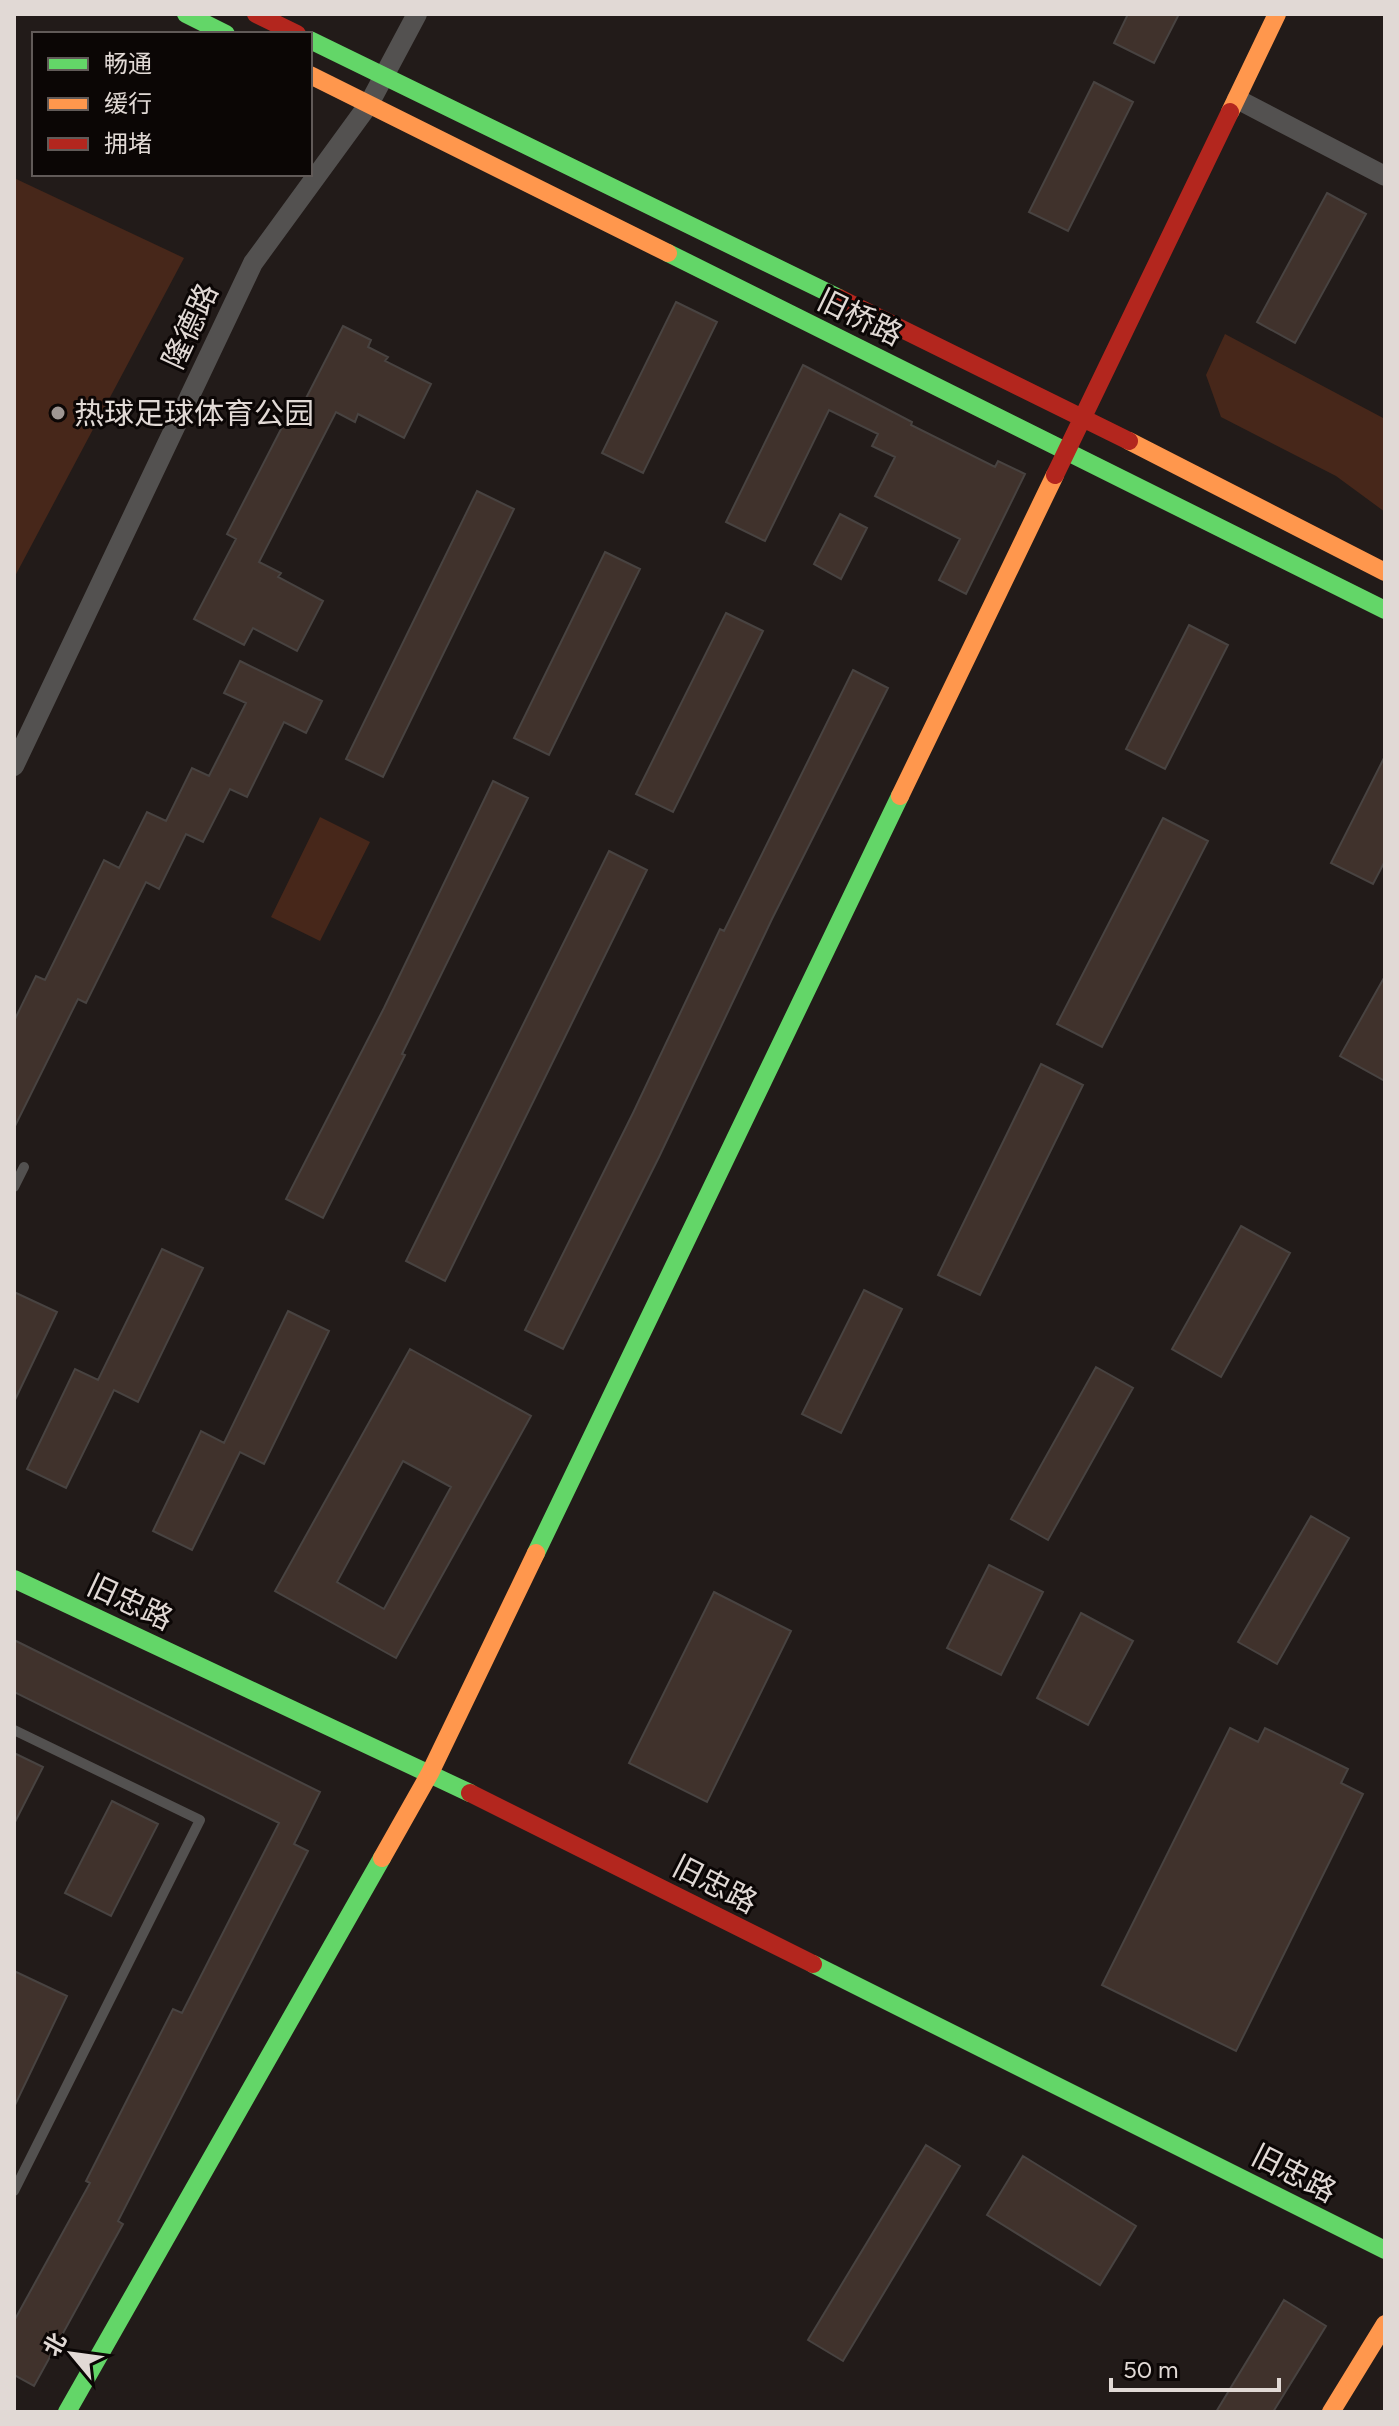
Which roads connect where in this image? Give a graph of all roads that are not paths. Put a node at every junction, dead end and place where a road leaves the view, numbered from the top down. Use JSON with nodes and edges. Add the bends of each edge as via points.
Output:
{"nodes":[{"id":1,"x":186,"y":14,"type":"edge"},
{"id":2,"x":256,"y":14,"type":"edge"},
{"id":3,"x":417,"y":14,"type":"edge"},
{"id":4,"x":1277,"y":14,"type":"edge"},
{"id":5,"x":222,"y":32,"type":"edge"},
{"id":6,"x":293,"y":32,"type":"edge"},
{"id":7,"x":312,"y":41,"type":"edge"},
{"id":8,"x":312,"y":76,"type":"edge"},
{"id":9,"x":384,"y":76,"type":"junction"},
{"id":10,"x":1237,"y":99,"type":"junction"},
{"id":11,"x":369,"y":104,"type":"junction"},
{"id":12,"x":1385,"y":176,"type":"edge"},
{"id":13,"x":1084,"y":418,"type":"junction"},
{"id":14,"x":1068,"y":451,"type":"junction"},
{"id":15,"x":1385,"y":572,"type":"edge"},
{"id":16,"x":1385,"y":610,"type":"edge"},
{"id":17,"x":15,"y":762,"type":"edge"},
{"id":18,"x":24,"y":1167,"type":"dead end"},
{"id":19,"x":14,"y":1187,"type":"edge"},
{"id":20,"x":14,"y":1579,"type":"edge"},
{"id":21,"x":14,"y":1730,"type":"edge"},
{"id":22,"x":430,"y":1773,"type":"junction"},
{"id":23,"x":14,"y":2191,"type":"edge"},
{"id":24,"x":1385,"y":2250,"type":"edge"},
{"id":25,"x":1385,"y":2324,"type":"edge"},
{"id":26,"x":67,"y":2412,"type":"edge"},
{"id":27,"x":1331,"y":2412,"type":"edge"}],
"edges":[{"from":1,"to":5,"type":"street"},
{"from":2,"to":6,"type":"street"},
{"from":3,"to":9,"type":"street","name":"隆德路"},
{"from":4,"to":10,"type":"street"},
{"from":7,"to":9,"type":"street","name":"旧桥路"},
{"from":8,"to":11,"type":"street","name":"旧桥路"},
{"from":9,"to":11,"type":"street","name":"隆德路"},
{"from":9,"to":13,"type":"street","name":"旧桥路"},
{"from":10,"to":12,"type":"street"},
{"from":10,"to":13,"type":"street"},
{"from":11,"to":14,"type":"street","name":"旧桥路"},
{"from":11,"to":17,"type":"street","name":"隆德路","via":[[253,263]]},
{"from":13,"to":14,"type":"street"},
{"from":13,"to":15,"type":"street","name":"旧桥路"},
{"from":14,"to":16,"type":"street","name":"旧桥路"},
{"from":14,"to":22,"type":"street"},
{"from":18,"to":19,"type":"lane"},
{"from":20,"to":22,"type":"street","name":"旧忠路"},
{"from":21,"to":23,"type":"lane","via":[[200,1820]]},
{"from":22,"to":24,"type":"street","name":"旧忠路"},
{"from":22,"to":26,"type":"street"},
{"from":25,"to":27,"type":"street"}]}
